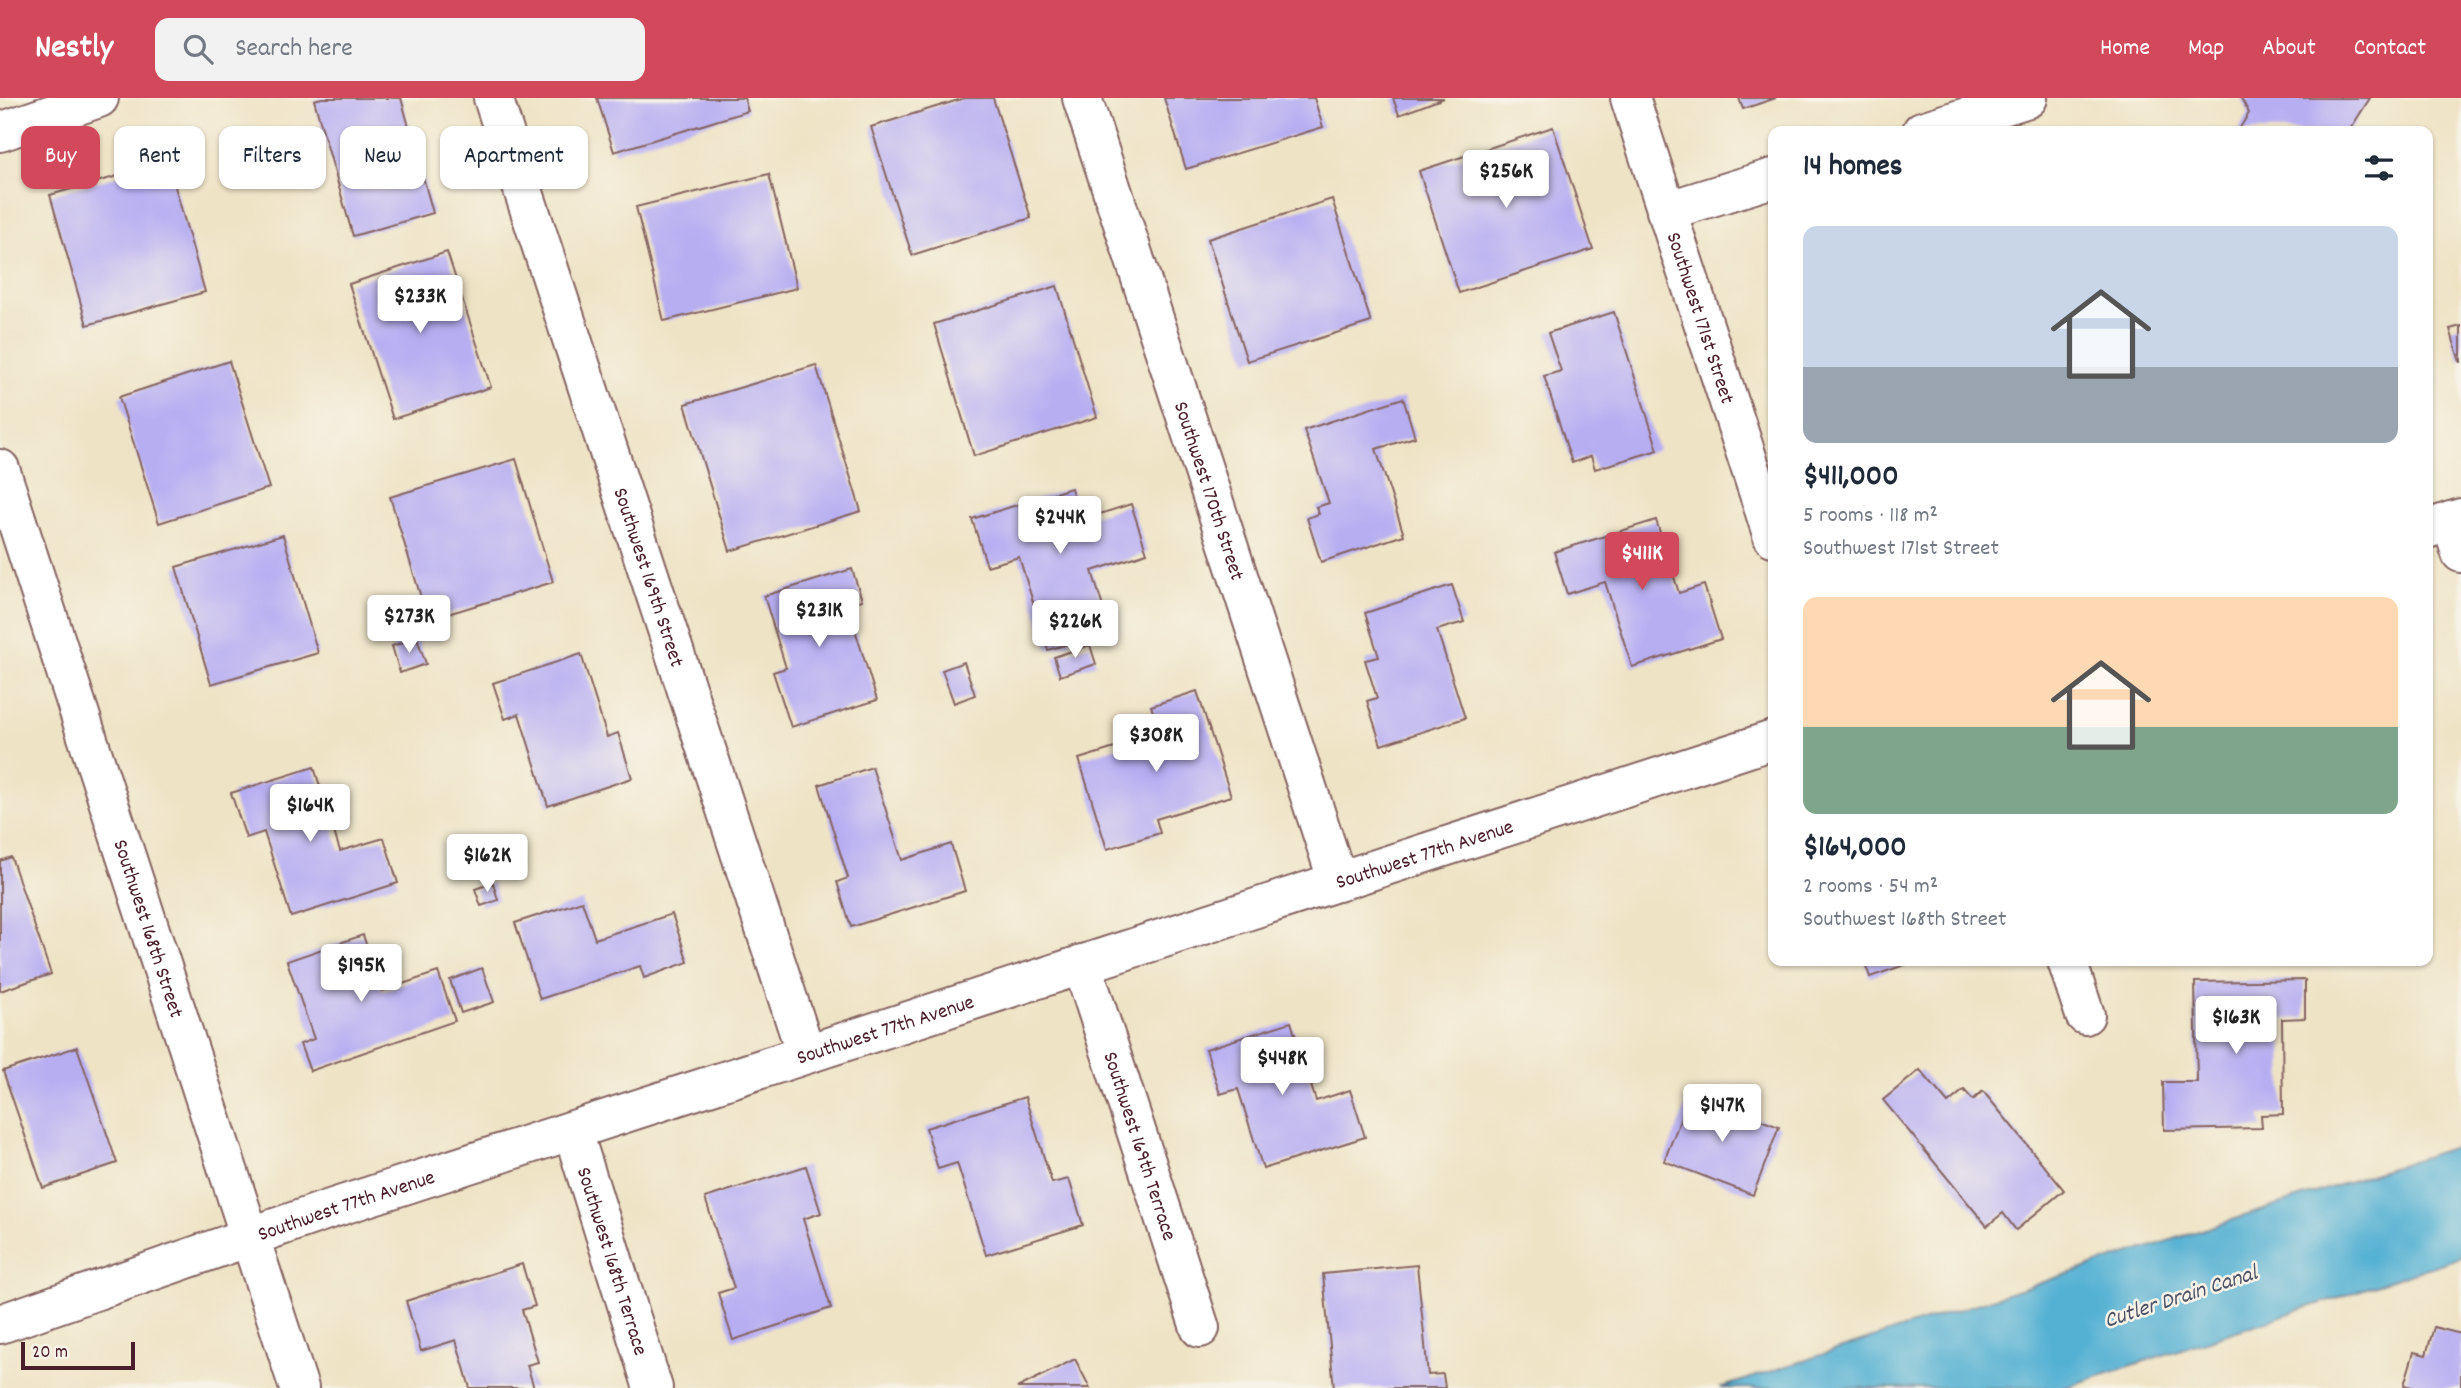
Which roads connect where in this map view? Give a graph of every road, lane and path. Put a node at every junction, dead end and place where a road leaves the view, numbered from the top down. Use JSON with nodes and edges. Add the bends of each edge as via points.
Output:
{"nodes":[{"id":1,"x":99,"y":98,"type":"edge"},
{"id":2,"x":493,"y":98,"type":"edge"},
{"id":3,"x":1082,"y":98,"type":"edge"},
{"id":4,"x":1630,"y":98,"type":"edge"},
{"id":5,"x":2028,"y":98,"type":"edge"},
{"id":6,"x":1938,"y":126,"type":"edge"},
{"id":7,"x":0,"y":132,"type":"edge"},
{"id":8,"x":1768,"y":180,"type":"edge"},
{"id":9,"x":1667,"y":211,"type":"junction"},
{"id":10,"x":0,"y":469,"type":"edge"},
{"id":11,"x":1768,"y":522,"type":"edge"},
{"id":12,"x":1768,"y":742,"type":"edge"},
{"id":13,"x":1338,"y":882,"type":"junction"},
{"id":14,"x":1082,"y":964,"type":"junction"},
{"id":15,"x":2069,"y":966,"type":"edge"},
{"id":16,"x":2085,"y":1015,"type":"dead end"},
{"id":17,"x":806,"y":1054,"type":"junction"},
{"id":18,"x":573,"y":1132,"type":"junction"},
{"id":19,"x":250,"y":1237,"type":"junction"},
{"id":20,"x":0,"y":1324,"type":"edge"},
{"id":21,"x":1200,"y":1328,"type":"dead end"},
{"id":22,"x":299,"y":1388,"type":"edge"},
{"id":23,"x":653,"y":1388,"type":"edge"}],
"edges":[{"from":1,"to":7,"type":"street"},
{"from":2,"to":17,"type":"street","name":"Southwest 169th Street"},
{"from":3,"to":13,"type":"street","name":"Southwest 170th Street"},
{"from":4,"to":9,"type":"street","name":"Southwest 171st Street"},
{"from":5,"to":6,"type":"street"},
{"from":8,"to":9,"type":"street"},
{"from":9,"to":11,"type":"street","name":"Southwest 171st Street"},
{"from":10,"to":19,"type":"street","name":"Southwest 168th Street"},
{"from":12,"to":13,"type":"street","name":"Southwest 77th Avenue"},
{"from":13,"to":14,"type":"street","name":"Southwest 77th Avenue"},
{"from":14,"to":17,"type":"street","name":"Southwest 77th Avenue"},
{"from":14,"to":21,"type":"street","name":"Southwest 169th Terrace"},
{"from":15,"to":16,"type":"street"},
{"from":17,"to":18,"type":"street","name":"Southwest 77th Avenue"},
{"from":18,"to":19,"type":"street","name":"Southwest 77th Avenue"},
{"from":18,"to":23,"type":"street","name":"Southwest 168th Terrace"},
{"from":19,"to":20,"type":"street","name":"Southwest 77th Avenue"},
{"from":19,"to":22,"type":"street","name":"Southwest 168th Street"}]}
